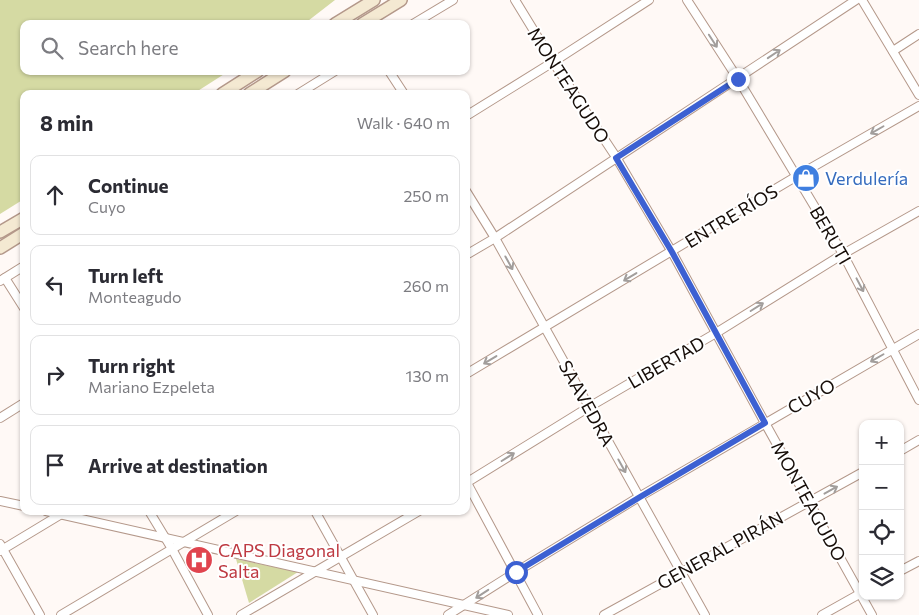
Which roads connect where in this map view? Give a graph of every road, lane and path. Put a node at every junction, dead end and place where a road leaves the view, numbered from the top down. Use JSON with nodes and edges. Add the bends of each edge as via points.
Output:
{"nodes":[{"id":1,"x":374,"y":0,"type":"edge"},
{"id":2,"x":401,"y":0,"type":"edge"},
{"id":3,"x":453,"y":0,"type":"edge"},
{"id":4,"x":515,"y":0,"type":"edge"},
{"id":5,"x":650,"y":0,"type":"edge"},
{"id":6,"x":687,"y":0,"type":"edge"},
{"id":7,"x":856,"y":0,"type":"edge"},
{"id":8,"x":862,"y":0,"type":"edge"},
{"id":9,"x":353,"y":19,"type":"edge"},
{"id":10,"x":368,"y":20,"type":"edge"},
{"id":11,"x":419,"y":20,"type":"edge"},
{"id":12,"x":919,"y":34,"type":"edge"},
{"id":13,"x":893,"y":51,"type":"junction"},
{"id":14,"x":553,"y":62,"type":"junction"},
{"id":15,"x":252,"y":75,"type":"edge"},
{"id":16,"x":279,"y":75,"type":"edge"},
{"id":17,"x":329,"y":75,"type":"edge"},
{"id":18,"x":392,"y":75,"type":"edge"},
{"id":19,"x":738,"y":79,"type":"junction"},
{"id":20,"x":228,"y":90,"type":"edge"},
{"id":21,"x":255,"y":90,"type":"edge"},
{"id":22,"x":304,"y":90,"type":"edge"},
{"id":23,"x":401,"y":90,"type":"edge"},
{"id":24,"x":919,"y":95,"type":"edge"},
{"id":25,"x":919,"y":106,"type":"edge"},
{"id":26,"x":470,"y":114,"type":"edge"},
{"id":27,"x":616,"y":158,"type":"junction"},
{"id":28,"x":797,"y":176,"type":"junction"},
{"id":29,"x":470,"y":197,"type":"edge"},
{"id":30,"x":919,"y":211,"type":"edge"},
{"id":31,"x":20,"y":220,"type":"edge"},
{"id":32,"x":0,"y":232,"type":"edge"},
{"id":33,"x":20,"y":236,"type":"edge"},
{"id":34,"x":495,"y":238,"type":"junction"},
{"id":35,"x":0,"y":248,"type":"edge"},
{"id":36,"x":672,"y":252,"type":"junction"},
{"id":37,"x":470,"y":253,"type":"edge"},
{"id":38,"x":843,"y":254,"type":"junction"},
{"id":39,"x":20,"y":268,"type":"edge"},
{"id":40,"x":2,"y":279,"type":"edge"},
{"id":41,"x":20,"y":303,"type":"edge"},
{"id":42,"x":545,"y":327,"type":"junction"},
{"id":43,"x":716,"y":333,"type":"junction"},
{"id":44,"x":919,"y":334,"type":"edge"},
{"id":45,"x":893,"y":349,"type":"junction"},
{"id":46,"x":470,"y":372,"type":"edge"},
{"id":47,"x":919,"y":400,"type":"edge"},
{"id":48,"x":20,"y":405,"type":"edge"},
{"id":49,"x":589,"y":407,"type":"junction"},
{"id":50,"x":0,"y":418,"type":"edge"},
{"id":51,"x":765,"y":423,"type":"junction"},
{"id":52,"x":919,"y":440,"type":"edge"},
{"id":53,"x":904,"y":449,"type":"edge"},
{"id":54,"x":859,"y":474,"type":"edge"},
{"id":55,"x":470,"y":480,"type":"edge"},
{"id":56,"x":470,"y":488,"type":"edge"},
{"id":57,"x":640,"y":497,"type":"junction"},
{"id":58,"x":0,"y":501,"type":"edge"},
{"id":59,"x":809,"y":502,"type":"junction"},
{"id":60,"x":20,"y":505,"type":"edge"},
{"id":61,"x":59,"y":515,"type":"edge"},
{"id":62,"x":71,"y":515,"type":"edge"},
{"id":63,"x":151,"y":515,"type":"edge"},
{"id":64,"x":229,"y":515,"type":"edge"},
{"id":65,"x":317,"y":515,"type":"edge"},
{"id":66,"x":412,"y":515,"type":"edge"},
{"id":67,"x":165,"y":538,"type":"junction"},
{"id":68,"x":183,"y":542,"type":"junction"},
{"id":69,"x":1,"y":548,"type":"edge"},
{"id":70,"x":172,"y":549,"type":"junction"},
{"id":71,"x":341,"y":557,"type":"junction"},
{"id":72,"x":919,"y":561,"type":"edge"},
{"id":73,"x":904,"y":569,"type":"edge"},
{"id":74,"x":314,"y":572,"type":"junction"},
{"id":75,"x":516,"y":572,"type":"junction"},
{"id":76,"x":681,"y":572,"type":"junction"},
{"id":77,"x":354,"y":581,"type":"junction"},
{"id":78,"x":859,"y":588,"type":"edge"},
{"id":79,"x":859,"y":595,"type":"edge"},
{"id":80,"x":865,"y":600,"type":"edge"},
{"id":81,"x":463,"y":606,"type":"junction"},
{"id":82,"x":40,"y":615,"type":"edge"},
{"id":83,"x":61,"y":615,"type":"edge"},
{"id":84,"x":208,"y":615,"type":"edge"},
{"id":85,"x":241,"y":615,"type":"edge"},
{"id":86,"x":373,"y":615,"type":"edge"},
{"id":87,"x":448,"y":615,"type":"edge"},
{"id":88,"x":508,"y":615,"type":"edge"},
{"id":89,"x":538,"y":615,"type":"edge"},
{"id":90,"x":604,"y":615,"type":"edge"},
{"id":91,"x":705,"y":615,"type":"edge"},
{"id":92,"x":822,"y":615,"type":"edge"},
{"id":93,"x":872,"y":615,"type":"edge"}],
"edges":[{"from":1,"to":9,"type":"main road"},
{"from":2,"to":10,"type":"main road"},
{"from":3,"to":11,"type":"street"},
{"from":4,"to":14,"type":"street","name":"MONTEAGUDO"},
{"from":5,"to":14,"type":"street"},
{"from":6,"to":19,"type":"street","name":"BERUTI","one_way":true},
{"from":19,"to":7,"type":"street","one_way":true},
{"from":8,"to":13,"type":"street"},
{"from":12,"to":13,"type":"street"},
{"from":13,"to":24,"type":"street"},
{"from":14,"to":26,"type":"street"},
{"from":14,"to":27,"type":"street","name":"MONTEAGUDO"},
{"from":15,"to":20,"type":"main road"},
{"from":16,"to":21,"type":"main road"},
{"from":17,"to":22,"type":"street"},
{"from":18,"to":23,"type":"street"},
{"from":19,"to":27,"type":"street"},
{"from":19,"to":28,"type":"street","name":"BERUTI"},
{"from":25,"to":28,"type":"street","name":"ENTRE RÍOS","one_way":true},
{"from":27,"to":34,"type":"street"},
{"from":27,"to":36,"type":"street","name":"MONTEAGUDO"},
{"from":28,"to":36,"type":"street","name":"ENTRE RÍOS"},
{"from":28,"to":38,"type":"street","name":"BERUTI"},
{"from":29,"to":34,"type":"street","name":"SAAVEDRA"},
{"from":30,"to":38,"type":"street","name":"LIBERTAD"},
{"from":31,"to":32,"type":"main road"},
{"from":33,"to":35,"type":"main road"},
{"from":34,"to":37,"type":"street"},
{"from":34,"to":42,"type":"street","name":"SAAVEDRA","one_way":true},
{"from":36,"to":42,"type":"street","name":"ENTRE RÍOS","one_way":true},
{"from":36,"to":43,"type":"street","name":"MONTEAGUDO"},
{"from":43,"to":38,"type":"street","name":"LIBERTAD","one_way":true},
{"from":38,"to":45,"type":"street","name":"BERUTI","one_way":true},
{"from":39,"to":40,"type":"street"},
{"from":40,"to":41,"type":"street"},
{"from":42,"to":46,"type":"street","name":"ENTRE RÍOS","one_way":true},
{"from":42,"to":49,"type":"street","name":"SAAVEDRA"},
{"from":43,"to":49,"type":"street","name":"LIBERTAD"},
{"from":43,"to":51,"type":"street","name":"MONTEAGUDO"},
{"from":44,"to":45,"type":"street","name":"CUYO"},
{"from":45,"to":47,"type":"street","name":"BERUTI"},
{"from":45,"to":51,"type":"street","name":"CUYO","one_way":true},
{"from":48,"to":50,"type":"street"},
{"from":55,"to":49,"type":"street","name":"LIBERTAD","one_way":true},
{"from":49,"to":57,"type":"street","name":"SAAVEDRA","one_way":true},
{"from":51,"to":57,"type":"street","name":"CUYO"},
{"from":51,"to":59,"type":"street","name":"MONTEAGUDO"},
{"from":52,"to":53,"type":"street"},
{"from":59,"to":54,"type":"street","name":"GENERAL PIRÁN","one_way":true},
{"from":56,"to":75,"type":"street"},
{"from":57,"to":75,"type":"street","name":"CUYO"},
{"from":57,"to":76,"type":"street","name":"SAAVEDRA"},
{"from":58,"to":60,"type":"street"},
{"from":59,"to":76,"type":"street","name":"GENERAL PIRÁN"},
{"from":59,"to":78,"type":"street","name":"MONTEAGUDO"},
{"from":61,"to":69,"type":"street"},
{"from":62,"to":67,"type":"street"},
{"from":63,"to":67,"type":"street"},
{"from":64,"to":68,"type":"street"},
{"from":65,"to":71,"type":"street"},
{"from":66,"to":71,"type":"street"},
{"from":67,"to":68,"type":"street"},
{"from":67,"to":70,"type":"street"},
{"from":68,"to":70,"type":"street"},
{"from":68,"to":74,"type":"street"},
{"from":69,"to":82,"type":"street"},
{"from":70,"to":83,"type":"street"},
{"from":70,"to":84,"type":"street"},
{"from":71,"to":74,"type":"street"},
{"from":71,"to":77,"type":"street"},
{"from":72,"to":73,"type":"street"},
{"from":74,"to":77,"type":"street"},
{"from":74,"to":85,"type":"street"},
{"from":75,"to":81,"type":"street","name":"CUYO","one_way":true},
{"from":75,"to":89,"type":"street"},
{"from":76,"to":90,"type":"street","name":"GENERAL PIRÁN"},
{"from":76,"to":91,"type":"street","name":"SAAVEDRA"},
{"from":77,"to":81,"type":"street"},
{"from":77,"to":86,"type":"street"},
{"from":79,"to":92,"type":"street"},
{"from":80,"to":93,"type":"street","name":"MONTEAGUDO"},
{"from":81,"to":87,"type":"street","name":"CUYO"},
{"from":81,"to":88,"type":"street"}]}
